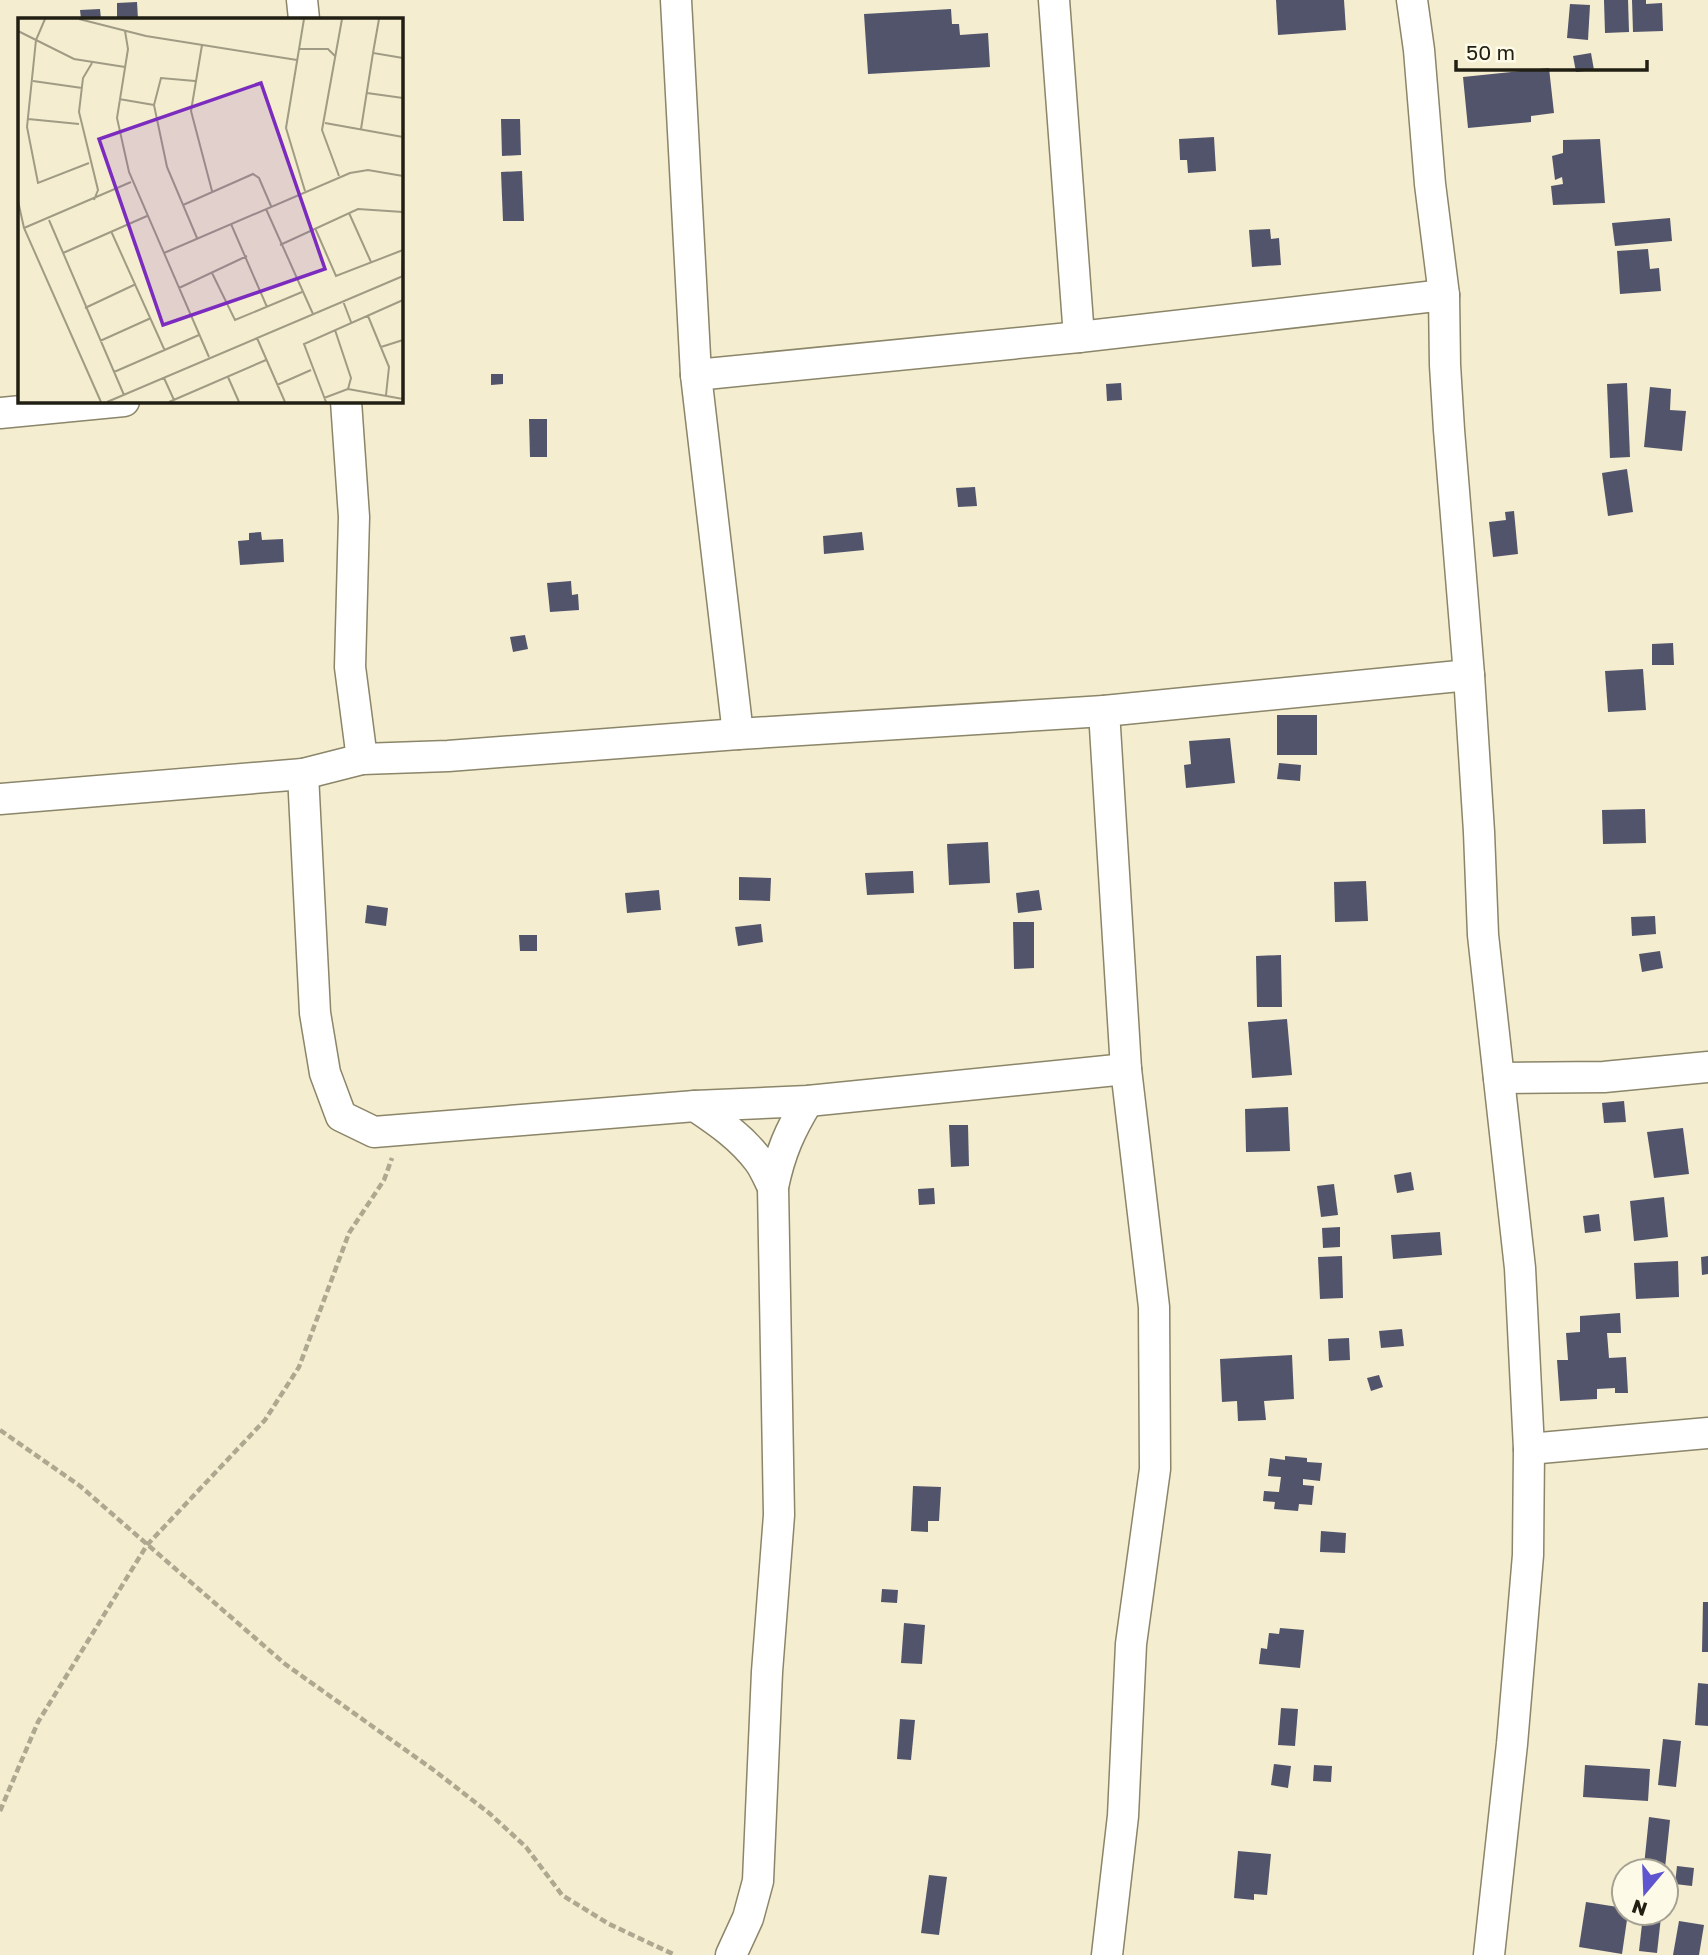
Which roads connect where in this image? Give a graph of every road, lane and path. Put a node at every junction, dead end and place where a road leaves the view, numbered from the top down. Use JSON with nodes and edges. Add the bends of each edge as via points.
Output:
{"nodes":[{"id":1,"x":302,"y":0,"type":"edge"},
{"id":2,"x":676,"y":0,"type":"edge"},
{"id":3,"x":1054,"y":0,"type":"edge"},
{"id":4,"x":1412,"y":0,"type":"edge"},
{"id":5,"x":304,"y":18,"type":"edge"},
{"id":6,"x":1444,"y":295,"type":"junction"},
{"id":7,"x":1079,"y":337,"type":"junction"},
{"id":8,"x":696,"y":375,"type":"junction"},
{"id":9,"x":114,"y":402,"type":"edge"},
{"id":10,"x":346,"y":402,"type":"edge"},
{"id":11,"x":0,"y":413,"type":"edge"},
{"id":12,"x":1469,"y":675,"type":"junction"},
{"id":13,"x":1104,"y":711,"type":"junction"},
{"id":14,"x":738,"y":734,"type":"junction"},
{"id":15,"x":362,"y":759,"type":"junction"},
{"id":16,"x":303,"y":774,"type":"junction"},
{"id":17,"x":0,"y":799,"type":"edge"},
{"id":18,"x":1708,"y":1067,"type":"edge"},
{"id":19,"x":1126,"y":1069,"type":"junction"},
{"id":20,"x":1499,"y":1078,"type":"junction"},
{"id":21,"x":808,"y":1101,"type":"junction"},
{"id":22,"x":695,"y":1106,"type":"junction"},
{"id":23,"x":402,"y":1130,"type":"junction"},
{"id":24,"x":773,"y":1187,"type":"junction"},
{"id":25,"x":0,"y":1430,"type":"edge"},
{"id":26,"x":1708,"y":1433,"type":"edge"},
{"id":27,"x":1529,"y":1449,"type":"junction"},
{"id":28,"x":147,"y":1545,"type":"junction"},
{"id":29,"x":0,"y":1811,"type":"edge"},
{"id":30,"x":664,"y":1952,"type":"edge"},
{"id":31,"x":676,"y":1955,"type":"edge"},
{"id":32,"x":731,"y":1955,"type":"edge"},
{"id":33,"x":1107,"y":1955,"type":"edge"},
{"id":34,"x":1489,"y":1955,"type":"edge"}],
"edges":[{"from":1,"to":5,"type":"street"},
{"from":2,"to":8,"type":"street"},
{"from":3,"to":7,"type":"street"},
{"from":4,"to":6,"type":"street"},
{"from":6,"to":7,"type":"street"},
{"from":6,"to":12,"type":"street","via":[[1448,417]]},
{"from":7,"to":8,"type":"street"},
{"from":8,"to":14,"type":"street"},
{"from":9,"to":11,"type":"street"},
{"from":10,"to":15,"type":"street","via":[[354,517],[350,667]]},
{"from":12,"to":13,"type":"street"},
{"from":12,"to":20,"type":"street","via":[[1483,935]]},
{"from":13,"to":14,"type":"street"},
{"from":13,"to":19,"type":"street"},
{"from":14,"to":15,"type":"street"},
{"from":15,"to":16,"type":"street"},
{"from":16,"to":17,"type":"street"},
{"from":16,"to":23,"type":"street","via":[[315,1013],[325,1073],[341,1116],[374,1132]]},
{"from":18,"to":20,"type":"street","via":[[1604,1077]]},
{"from":19,"to":21,"type":"street"},
{"from":19,"to":33,"type":"street","via":[[1154,1307],[1154,1469],[1131,1644],[1123,1816]]},
{"from":20,"to":27,"type":"street","via":[[1520,1268]]},
{"from":21,"to":22,"type":"street"},
{"from":21,"to":24,"type":"street","via":[[780,1156]]},
{"from":22,"to":23,"type":"street"},
{"from":22,"to":24,"type":"street","via":[[738,1138],[761,1163]]},
{"from":23,"to":28,"type":"path","via":[[384,1180],[349,1233],[299,1367],[265,1420]]},
{"from":24,"to":32,"type":"street","via":[[779,1515],[758,1881]]},
{"from":25,"to":28,"type":"path","via":[[80,1486]]},
{"from":26,"to":27,"type":"street"},
{"from":27,"to":34,"type":"street","via":[[1526,1582]]},
{"from":28,"to":29,"type":"path","via":[[38,1722]]},
{"from":28,"to":30,"type":"path","via":[[285,1664],[489,1813],[526,1847],[562,1895]]},
{"from":30,"to":31,"type":"path"}]}
